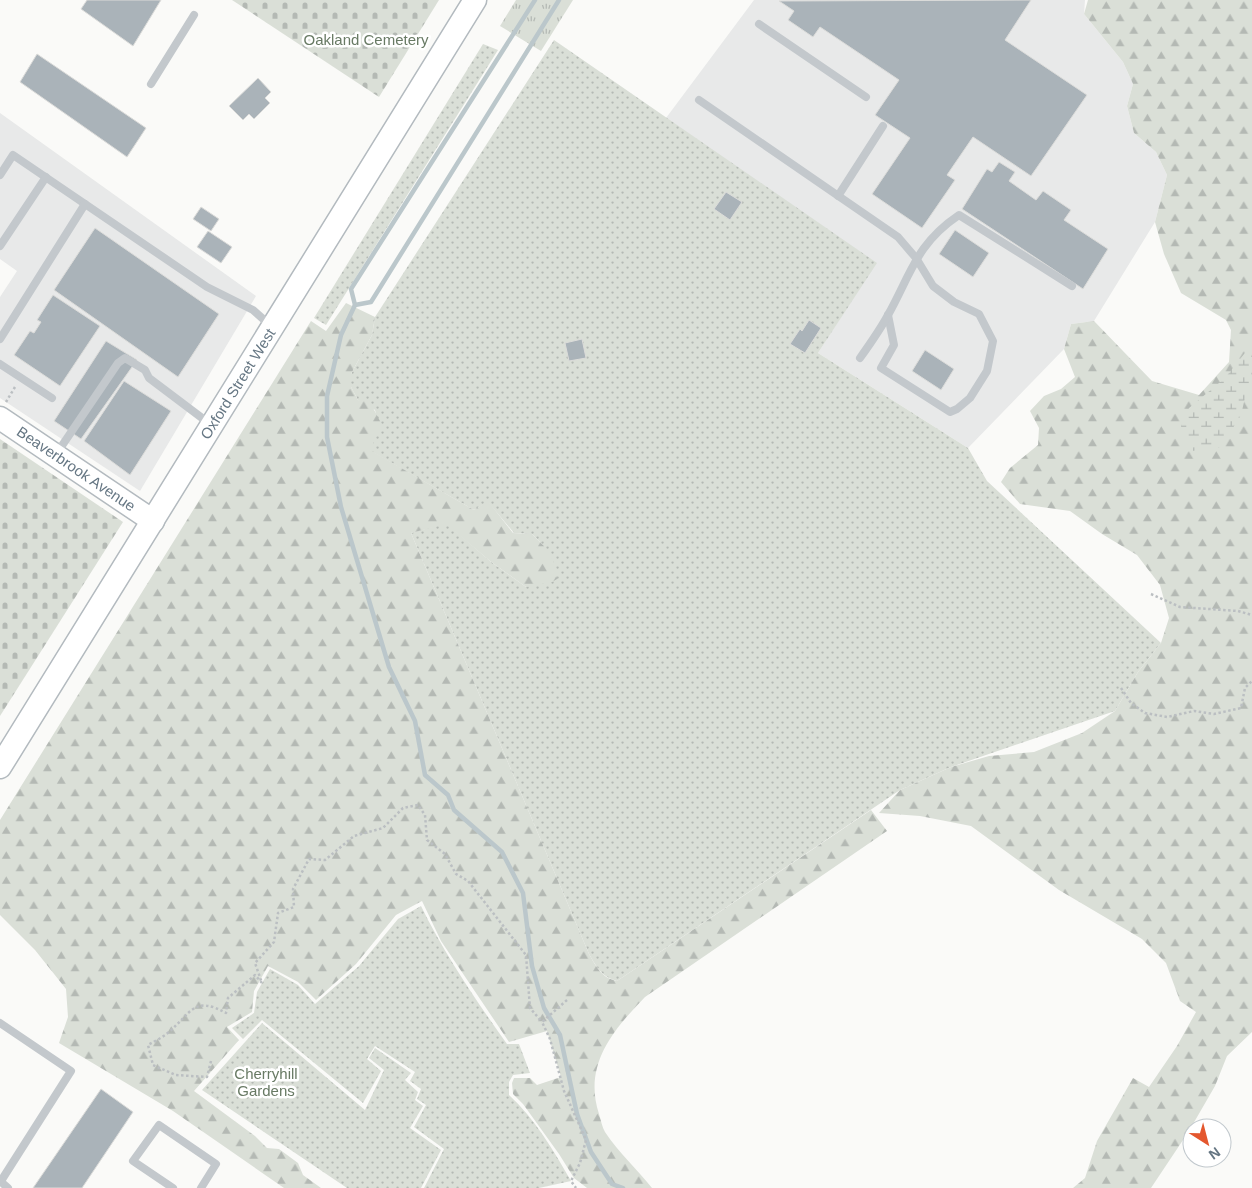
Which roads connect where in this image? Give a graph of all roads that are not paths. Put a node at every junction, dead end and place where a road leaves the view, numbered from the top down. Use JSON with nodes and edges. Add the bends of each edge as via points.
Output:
{"nodes":[{"id":1,"x":475,"y":0,"type":"edge"},
{"id":2,"x":194,"y":15,"type":"dead end"},
{"id":3,"x":759,"y":24,"type":"dead end"},
{"id":4,"x":151,"y":84,"type":"dead end"},
{"id":5,"x":866,"y":97,"type":"dead end"},
{"id":6,"x":699,"y":100,"type":"dead end"},
{"id":7,"x":883,"y":126,"type":"dead end"},
{"id":8,"x":0,"y":176,"type":"edge"},
{"id":9,"x":46,"y":177,"type":"junction"},
{"id":10,"x":838,"y":196,"type":"junction"},
{"id":11,"x":84,"y":204,"type":"junction"},
{"id":12,"x":0,"y":246,"type":"edge"},
{"id":13,"x":916,"y":258,"type":"junction"},
{"id":14,"x":1072,"y":286,"type":"dead end"},
{"id":15,"x":888,"y":316,"type":"junction"},
{"id":16,"x":273,"y":327,"type":"junction"},
{"id":17,"x":0,"y":338,"type":"edge"},
{"id":18,"x":860,"y":358,"type":"dead end"},
{"id":19,"x":0,"y":364,"type":"edge"},
{"id":20,"x":52,"y":398,"type":"dead end"},
{"id":21,"x":1,"y":413,"type":"edge"},
{"id":22,"x":212,"y":425,"type":"junction"},
{"id":23,"x":56,"y":456,"type":"junction"},
{"id":24,"x":153,"y":521,"type":"junction"},
{"id":25,"x":0,"y":767,"type":"edge"},
{"id":26,"x":0,"y":1023,"type":"edge"},
{"id":27,"x":0,"y":1181,"type":"edge"},
{"id":28,"x":8,"y":1188,"type":"edge"},
{"id":29,"x":173,"y":1188,"type":"edge"},
{"id":30,"x":201,"y":1188,"type":"edge"}],
"edges":[{"from":1,"to":16,"type":"main road","name":"Oxford Street West"},
{"from":2,"to":4,"type":"lane"},
{"from":3,"to":5,"type":"lane"},
{"from":6,"to":10,"type":"lane"},
{"from":7,"to":10,"type":"lane"},
{"from":8,"to":9,"type":"lane","via":[[13,155]]},
{"from":9,"to":11,"type":"lane"},
{"from":9,"to":12,"type":"lane"},
{"from":10,"to":13,"type":"lane","via":[[898,237]]},
{"from":11,"to":16,"type":"lane","via":[[207,287],[253,310]]},
{"from":11,"to":17,"type":"lane"},
{"from":13,"to":14,"type":"lane","via":[[934,234],[959,215]]},
{"from":13,"to":15,"type":"lane"},
{"from":13,"to":15,"type":"lane","via":[[933,286],[954,302],[979,314],[994,341],[987,371],[970,398],[950,412],[881,368],[894,345]]},
{"from":15,"to":18,"type":"lane"},
{"from":16,"to":22,"type":"main road","name":"Oxford Street West"},
{"from":19,"to":20,"type":"lane"},
{"from":21,"to":23,"type":"main road","name":"Beaverbrook Avenue"},
{"from":22,"to":23,"type":"lane","via":[[149,378],[145,370],[125,358],[118,363]]},
{"from":22,"to":24,"type":"main road","name":"Oxford Street West"},
{"from":23,"to":24,"type":"main road","name":"Beaverbrook Avenue"},
{"from":24,"to":25,"type":"main road","name":"Oxford Street West"},
{"from":26,"to":27,"type":"lane","via":[[71,1070]]},
{"from":27,"to":28,"type":"lane"},
{"from":29,"to":30,"type":"lane","via":[[133,1161],[158,1125],[216,1164]]}]}
